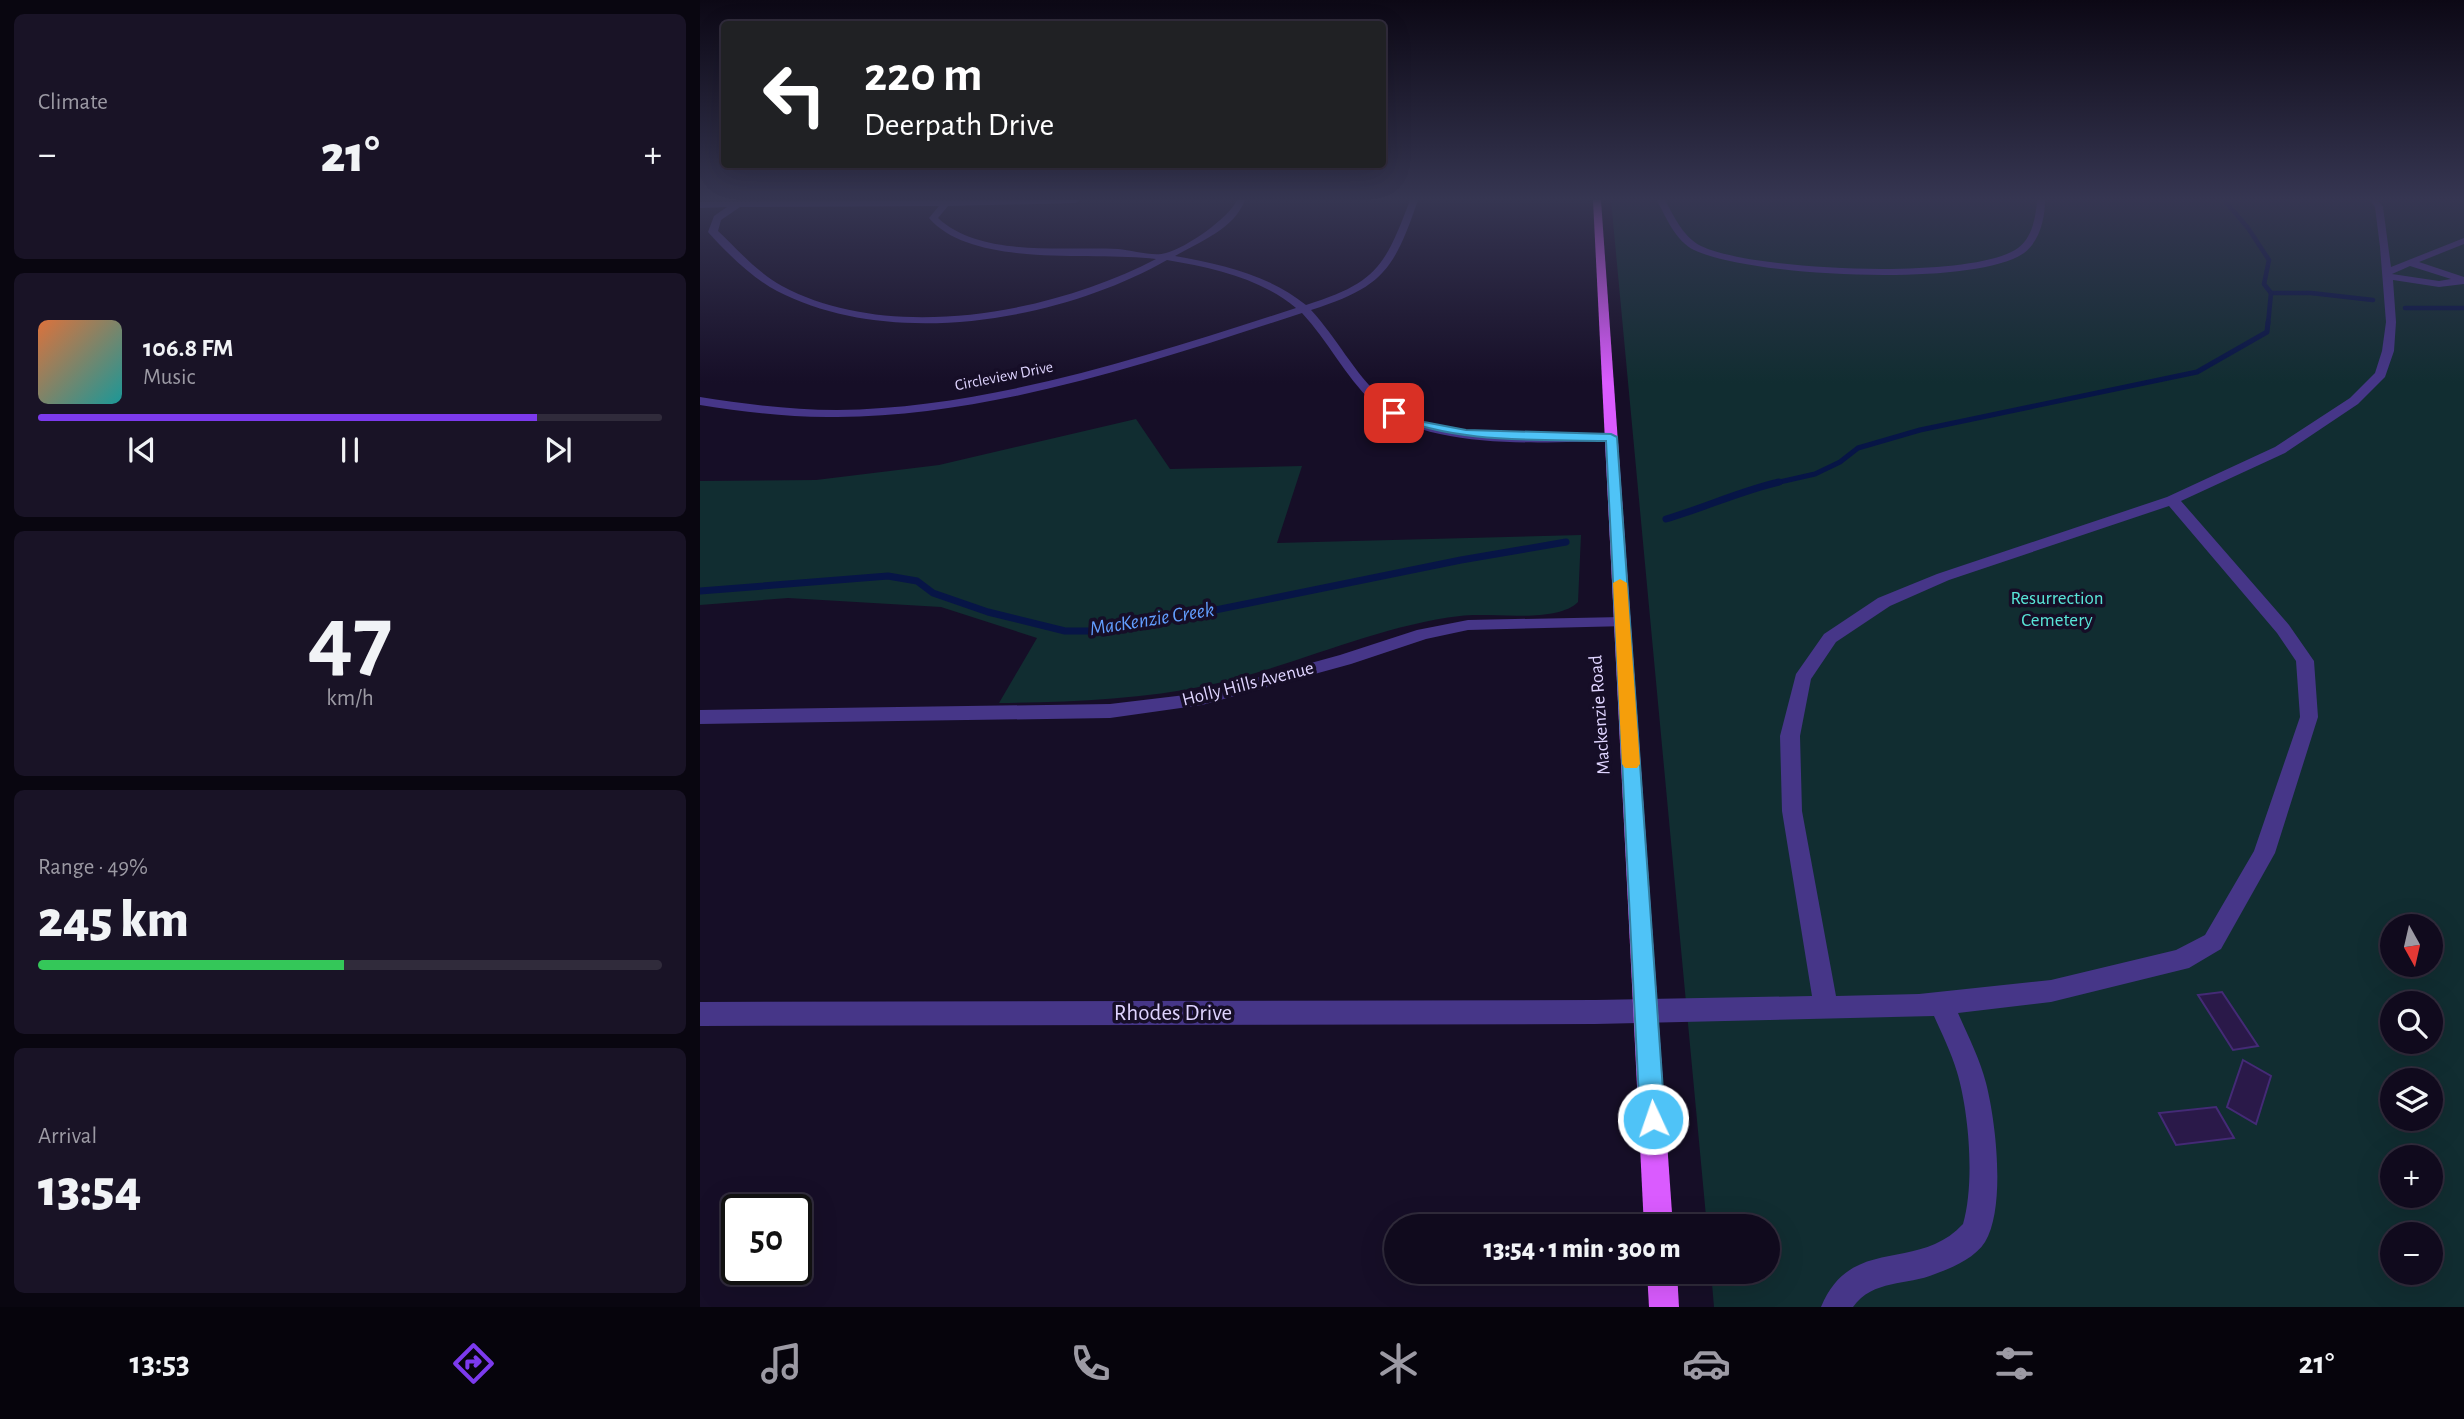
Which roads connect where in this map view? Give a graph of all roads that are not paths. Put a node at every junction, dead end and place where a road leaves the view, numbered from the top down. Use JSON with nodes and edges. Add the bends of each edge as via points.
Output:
{"nodes":[{"id":1,"x":747,"y":261,"type":"edge"},
{"id":2,"x":1157,"y":261,"type":"edge"},
{"id":3,"x":1182,"y":261,"type":"edge"},
{"id":4,"x":1390,"y":261,"type":"edge"},
{"id":5,"x":1601,"y":261,"type":"edge"},
{"id":6,"x":1749,"y":261,"type":"edge"},
{"id":7,"x":1994,"y":261,"type":"edge"},
{"id":8,"x":2385,"y":261,"type":"edge"},
{"id":9,"x":2410,"y":262,"type":"joint"},
{"id":10,"x":2387,"y":274,"type":"junction"},
{"id":11,"x":2461,"y":281,"type":"edge"},
{"id":12,"x":1305,"y":309,"type":"junction"},
{"id":13,"x":700,"y":401,"type":"edge"},
{"id":14,"x":1611,"y":437,"type":"junction"},
{"id":15,"x":2172,"y":500,"type":"junction"},
{"id":16,"x":1622,"y":622,"type":"junction"},
{"id":17,"x":700,"y":717,"type":"edge"},
{"id":18,"x":1941,"y":1004,"type":"junction"},
{"id":19,"x":1826,"y":1008,"type":"junction"},
{"id":20,"x":1646,"y":1012,"type":"junction"},
{"id":21,"x":700,"y":1014,"type":"edge"},
{"id":22,"x":1658,"y":1214,"type":"edge"},
{"id":23,"x":1662,"y":1284,"type":"edge"},
{"id":24,"x":1664,"y":1307,"type":"edge"},
{"id":25,"x":1836,"y":1307,"type":"edge"}],
"edges":[{"from":1,"to":2,"type":"street","via":[[779,289],[816,305],[863,316],[952,318],[1046,304],[1121,280]]},
{"from":3,"to":12,"type":"street","via":[[1269,286]]},
{"from":4,"to":12,"type":"street","name":"Circleview Drive","via":[[1371,282]]},
{"from":5,"to":14,"type":"main road","name":"Mackenzie Road"},
{"from":6,"to":7,"type":"street","via":[[1856,271],[1934,269]]},
{"from":8,"to":10,"type":"street"},
{"from":9,"to":10,"type":"street"},
{"from":9,"to":11,"type":"street"},
{"from":10,"to":11,"type":"street","via":[[2439,284]]},
{"from":10,"to":15,"type":"street","via":[[2391,322],[2381,374],[2354,401],[2280,450]]},
{"from":12,"to":13,"type":"street","name":"Circleview Drive","via":[[1090,374],[989,397],[856,413],[771,411]]},
{"from":12,"to":14,"type":"street","via":[[1374,396],[1394,413],[1421,425],[1466,434]]},
{"from":14,"to":16,"type":"main road","name":"Mackenzie Road"},
{"from":15,"to":18,"type":"street","name":"Rhodes Drive","via":[[2305,661],[2309,717],[2264,853],[2213,942],[2181,961],[2052,990]]},
{"from":15,"to":19,"type":"street","via":[[1943,577],[1884,602],[1830,638],[1802,678],[1790,736],[1792,811]]},
{"from":16,"to":17,"type":"street","name":"Holly Hills Avenue","via":[[1468,625],[1202,699],[1110,711]]},
{"from":16,"to":20,"type":"main road","name":"Mackenzie Road"},
{"from":18,"to":19,"type":"street","name":"Rhodes Drive"},
{"from":18,"to":25,"type":"street","via":[[1975,1092],[1983,1197],[1974,1233],[1927,1263],[1867,1275],[1841,1296]]},
{"from":19,"to":20,"type":"street","name":"Rhodes Drive"},
{"from":20,"to":21,"type":"street","name":"Rhodes Drive"},
{"from":20,"to":22,"type":"main road","name":"Mackenzie Road"},
{"from":23,"to":24,"type":"main road"}]}
